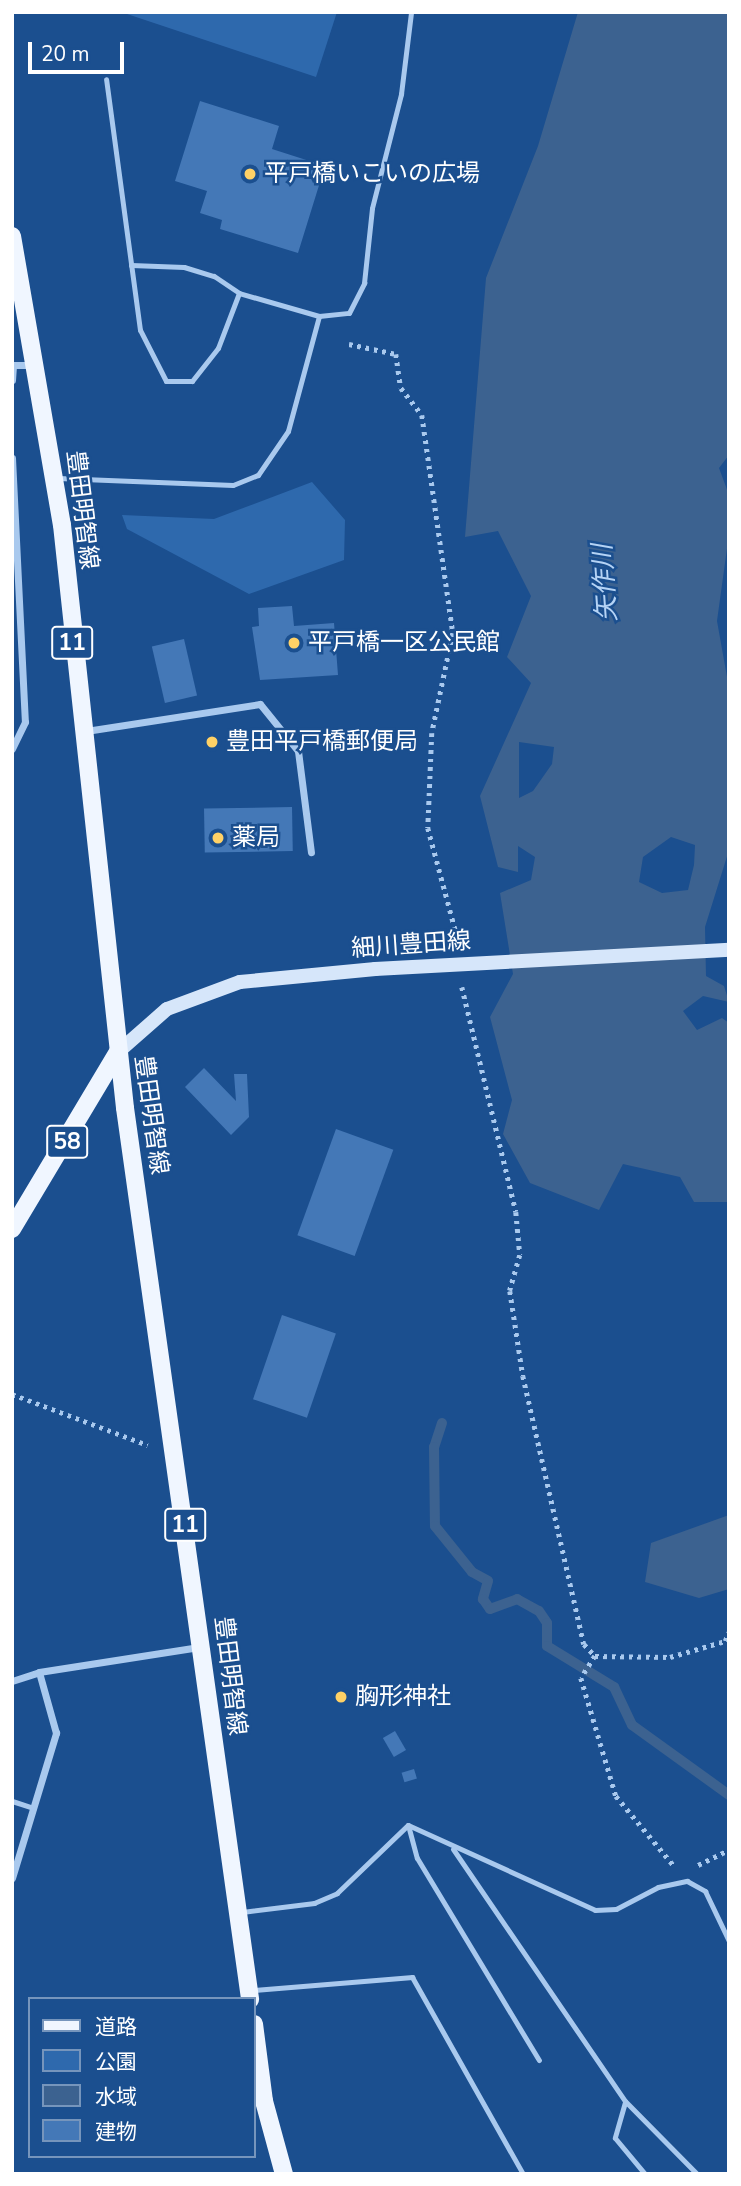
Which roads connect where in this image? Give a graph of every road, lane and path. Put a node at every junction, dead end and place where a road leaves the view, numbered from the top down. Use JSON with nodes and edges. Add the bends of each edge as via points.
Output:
{"nodes":[{"id":1,"x":411,"y":12,"type":"edge"},
{"id":2,"x":106,"y":79,"type":"dead end"},
{"id":3,"x":12,"y":236,"type":"edge"},
{"id":4,"x":131,"y":265,"type":"junction"},
{"id":5,"x":239,"y":293,"type":"junction"},
{"id":6,"x":319,"y":316,"type":"junction"},
{"id":7,"x":349,"y":344,"type":"dead end"},
{"id":8,"x":36,"y":365,"type":"junction"},
{"id":9,"x":13,"y":366,"type":"edge"},
{"id":10,"x":12,"y":380,"type":"edge"},
{"id":11,"x":12,"y":458,"type":"edge"},
{"id":12,"x":55,"y":478,"type":"junction"},
{"id":13,"x":80,"y":733,"type":"junction"},
{"id":14,"x":12,"y":749,"type":"edge"},
{"id":15,"x":311,"y":852,"type":"dead end"},
{"id":16,"x":460,"y":950,"type":"dead end"},
{"id":17,"x":729,"y":950,"type":"edge"},
{"id":18,"x":461,"y":974,"type":"dead end"},
{"id":19,"x":118,"y":1052,"type":"junction"},
{"id":20,"x":12,"y":1229,"type":"edge"},
{"id":21,"x":12,"y":1394,"type":"edge"},
{"id":22,"x":174,"y":1445,"type":"junction"},
{"id":23,"x":729,"y":1632,"type":"edge"},
{"id":24,"x":202,"y":1647,"type":"junction"},
{"id":25,"x":596,"y":1656,"type":"junction"},
{"id":26,"x":39,"y":1672,"type":"junction"},
{"id":27,"x":12,"y":1681,"type":"edge"},
{"id":28,"x":12,"y":1801,"type":"edge"},
{"id":29,"x":33,"y":1808,"type":"junction"},
{"id":30,"x":408,"y":1825,"type":"junction"},
{"id":31,"x":451,"y":1847,"type":"junction"},
{"id":32,"x":729,"y":1850,"type":"edge"},
{"id":33,"x":681,"y":1874,"type":"junction"},
{"id":34,"x":12,"y":1878,"type":"edge"},
{"id":35,"x":687,"y":1881,"type":"junction"},
{"id":36,"x":236,"y":1913,"type":"junction"},
{"id":37,"x":729,"y":1941,"type":"edge"},
{"id":38,"x":249,"y":1994,"type":"edge"},
{"id":39,"x":256,"y":2039,"type":"edge"},
{"id":40,"x":538,"y":2060,"type":"dead end"},
{"id":41,"x":625,"y":2101,"type":"junction"},
{"id":42,"x":284,"y":2174,"type":"edge"},
{"id":43,"x":523,"y":2174,"type":"edge"},
{"id":44,"x":645,"y":2174,"type":"edge"},
{"id":45,"x":697,"y":2174,"type":"edge"}],
"edges":[{"from":1,"to":6,"type":"lane","via":[[401,94],[372,208],[364,283],[349,313]]},
{"from":2,"to":4,"type":"lane"},
{"from":3,"to":8,"type":"main road","name":"豊田明智線","number":"11"},
{"from":4,"to":5,"type":"lane","via":[[184,267],[214,276]]},
{"from":4,"to":5,"type":"lane","via":[[139,330],[166,381],[192,381],[218,348]]},
{"from":5,"to":6,"type":"lane"},
{"from":6,"to":12,"type":"lane","via":[[288,431],[258,475],[233,485]]},
{"from":7,"to":16,"type":"path","via":[[396,354],[401,388],[422,415],[453,633],[432,733],[428,828]]},
{"from":8,"to":9,"type":"street"},
{"from":8,"to":12,"type":"main road","name":"豊田明智線","number":"11"},
{"from":9,"to":10,"type":"street"},
{"from":11,"to":14,"type":"street","via":[[25,722]]},
{"from":12,"to":13,"type":"main road","name":"豊田明智線","number":"11"},
{"from":13,"to":15,"type":"street","via":[[260,704],[298,751]]},
{"from":13,"to":19,"type":"main road","name":"豊田明智線","number":"11"},
{"from":17,"to":19,"type":"main road","name":"細川豊田線","bridge":true,"via":[[375,969],[240,982],[167,1009]]},
{"from":18,"to":25,"type":"path","via":[[463,1010],[516,1212],[520,1255],[510,1291],[523,1376],[584,1644]]},
{"from":19,"to":20,"type":"main road","number":"58"},
{"from":19,"to":22,"type":"main road","name":"豊田明智線","number":"11"},
{"from":21,"to":22,"type":"path","via":[[136,1445]]},
{"from":22,"to":24,"type":"main road","name":"豊田明智線","number":"11"},
{"from":23,"to":25,"type":"path","via":[[725,1641],[670,1657]]},
{"from":24,"to":26,"type":"street"},
{"from":24,"to":36,"type":"main road","name":"豊田明智線","number":"11"},
{"from":25,"to":33,"type":"path","via":[[581,1678],[617,1796]]},
{"from":26,"to":27,"type":"street"},
{"from":26,"to":29,"type":"street","via":[[56,1732]]},
{"from":28,"to":29,"type":"lane"},
{"from":29,"to":34,"type":"street"},
{"from":30,"to":31,"type":"lane"},
{"from":30,"to":36,"type":"lane","via":[[337,1894],[314,1903]]},
{"from":30,"to":40,"type":"lane","via":[[417,1858]]},
{"from":31,"to":35,"type":"lane","via":[[595,1910],[616,1909],[658,1887]]},
{"from":31,"to":41,"type":"lane"},
{"from":32,"to":33,"type":"path"},
{"from":33,"to":35,"type":"path"},
{"from":35,"to":37,"type":"lane","via":[[705,1891]]},
{"from":36,"to":38,"type":"main road","name":"豊田明智線","number":"11"},
{"from":38,"to":43,"type":"lane","via":[[412,1977]]},
{"from":39,"to":42,"type":"main road","via":[[264,2101]]},
{"from":41,"to":44,"type":"lane","via":[[615,2138]]},
{"from":41,"to":45,"type":"lane"}]}
